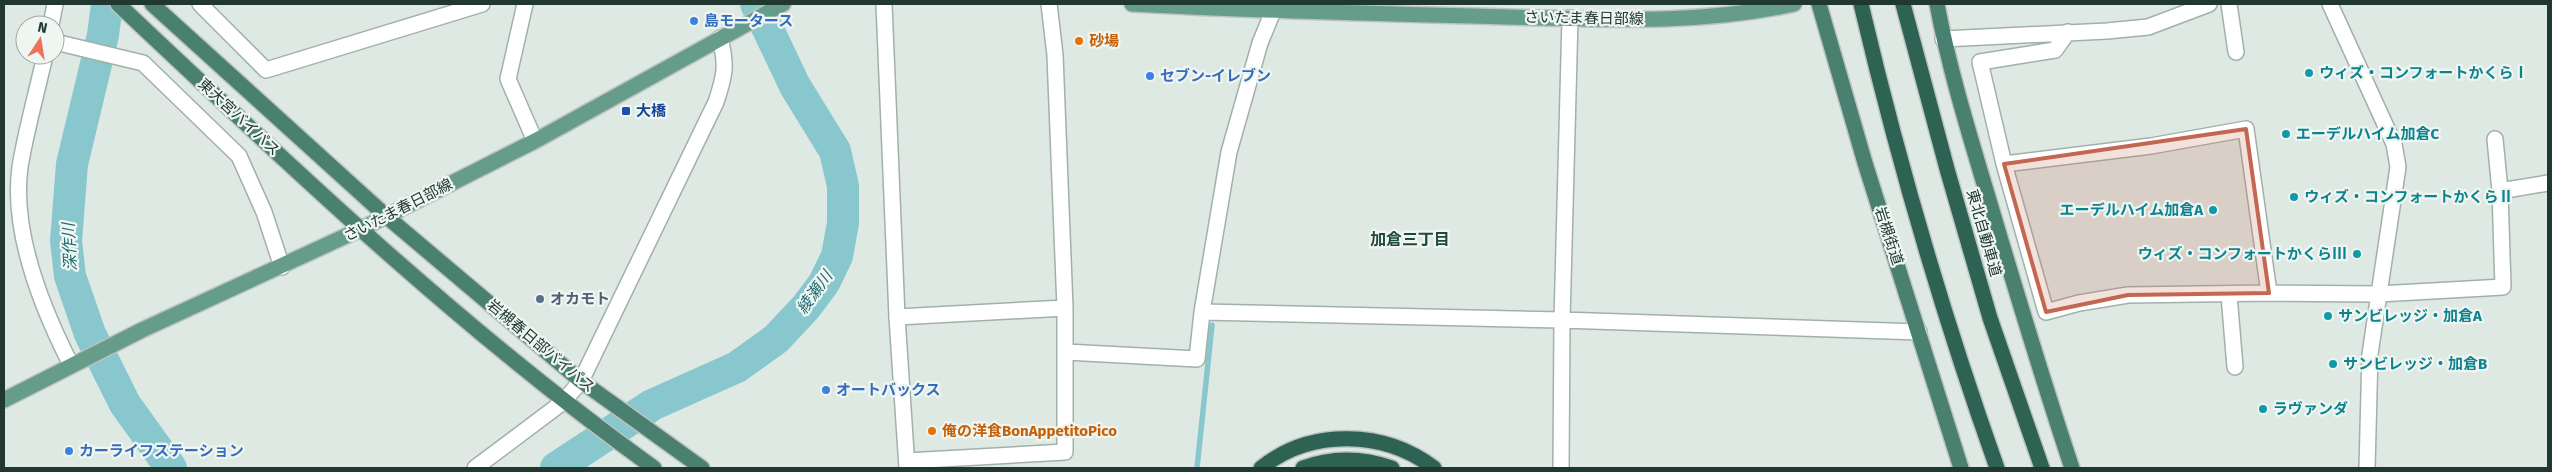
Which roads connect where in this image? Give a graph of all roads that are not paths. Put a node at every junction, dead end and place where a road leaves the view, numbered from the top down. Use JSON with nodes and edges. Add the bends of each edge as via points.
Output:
{"nodes":[{"id":1,"x":118,"y":4,"type":"edge"},
{"id":2,"x":152,"y":4,"type":"edge"},
{"id":3,"x":200,"y":4,"type":"edge"},
{"id":4,"x":482,"y":4,"type":"edge"},
{"id":5,"x":525,"y":4,"type":"edge"},
{"id":6,"x":784,"y":4,"type":"edge"},
{"id":7,"x":884,"y":4,"type":"edge"},
{"id":8,"x":1049,"y":4,"type":"edge"},
{"id":9,"x":1132,"y":4,"type":"edge"},
{"id":10,"x":1794,"y":4,"type":"edge"},
{"id":11,"x":1819,"y":4,"type":"edge"},
{"id":12,"x":1861,"y":4,"type":"edge"},
{"id":13,"x":1903,"y":4,"type":"edge"},
{"id":14,"x":1937,"y":4,"type":"edge"},
{"id":15,"x":2209,"y":4,"type":"edge"},
{"id":16,"x":2229,"y":4,"type":"edge"},
{"id":17,"x":2330,"y":4,"type":"edge"},
{"id":18,"x":1274,"y":8,"type":"edge"},
{"id":19,"x":1570,"y":18,"type":"junction"},
{"id":20,"x":2068,"y":32,"type":"junction"},
{"id":21,"x":720,"y":38,"type":"junction"},
{"id":22,"x":1943,"y":39,"type":"junction"},
{"id":23,"x":65,"y":45,"type":"edge"},
{"id":24,"x":2236,"y":52,"type":"dead end"},
{"id":25,"x":43,"y":65,"type":"edge"},
{"id":26,"x":2495,"y":140,"type":"dead end"},
{"id":27,"x":535,"y":141,"type":"junction"},
{"id":28,"x":2004,"y":164,"type":"junction"},
{"id":29,"x":2548,"y":183,"type":"edge"},
{"id":30,"x":2500,"y":190,"type":"junction"},
{"id":31,"x":386,"y":216,"type":"junction"},
{"id":32,"x":361,"y":229,"type":"junction"},
{"id":33,"x":282,"y":267,"type":"junction"},
{"id":34,"x":2269,"y":293,"type":"junction"},
{"id":35,"x":2379,"y":294,"type":"junction"},
{"id":36,"x":2228,"y":295,"type":"junction"},
{"id":37,"x":1065,"y":308,"type":"junction"},
{"id":38,"x":1202,"y":312,"type":"junction"},
{"id":39,"x":898,"y":317,"type":"junction"},
{"id":40,"x":1562,"y":320,"type":"junction"},
{"id":41,"x":1919,"y":332,"type":"junction"},
{"id":42,"x":1066,"y":352,"type":"junction"},
{"id":43,"x":75,"y":363,"type":"junction"},
{"id":44,"x":2235,"y":367,"type":"dead end"},
{"id":45,"x":581,"y":381,"type":"junction"},
{"id":46,"x":4,"y":400,"type":"edge"},
{"id":47,"x":563,"y":402,"type":"junction"},
{"id":48,"x":907,"y":465,"type":"edge"},
{"id":49,"x":474,"y":468,"type":"edge"},
{"id":50,"x":654,"y":468,"type":"edge"},
{"id":51,"x":702,"y":468,"type":"edge"},
{"id":52,"x":1261,"y":468,"type":"edge"},
{"id":53,"x":1303,"y":468,"type":"edge"},
{"id":54,"x":1392,"y":468,"type":"edge"},
{"id":55,"x":1434,"y":468,"type":"edge"},
{"id":56,"x":1562,"y":468,"type":"edge"},
{"id":57,"x":1961,"y":468,"type":"edge"},
{"id":58,"x":1997,"y":468,"type":"edge"},
{"id":59,"x":2042,"y":468,"type":"edge"},
{"id":60,"x":2072,"y":468,"type":"edge"},
{"id":61,"x":2367,"y":468,"type":"edge"}],
"edges":[{"from":1,"to":32,"type":"highway","name":"東大宮バイパス"},
{"from":2,"to":31,"type":"highway","name":"東大宮バイパス"},
{"from":3,"to":4,"type":"street","via":[[266,70]]},
{"from":5,"to":27,"type":"street","via":[[508,79]]},
{"from":6,"to":21,"type":"main road","name":"さいたま春日部線"},
{"from":7,"to":39,"type":"street"},
{"from":8,"to":37,"type":"street","via":[[1055,55]]},
{"from":9,"to":18,"type":"main road","name":"さいたま春日部線"},
{"from":10,"to":19,"type":"main road","name":"さいたま春日部線","via":[[1768,10],[1678,19]]},
{"from":11,"to":41,"type":"highway","name":"岩槻街道"},
{"from":12,"to":58,"type":"highway","via":[[1909,195]]},
{"from":13,"to":59,"type":"highway","name":"東北自動車道","via":[[1990,318]]},
{"from":14,"to":22,"type":"highway"},
{"from":15,"to":20,"type":"street","via":[[2152,26]]},
{"from":16,"to":24,"type":"street"},
{"from":17,"to":35,"type":"street","via":[[2394,144],[2398,167]]},
{"from":18,"to":19,"type":"main road","name":"さいたま春日部線"},
{"from":18,"to":38,"type":"street","via":[[1260,43],[1229,152]]},
{"from":19,"to":40,"type":"street"},
{"from":20,"to":22,"type":"street"},
{"from":20,"to":28,"type":"street","via":[[2055,50],[1980,62]]},
{"from":21,"to":27,"type":"main road","name":"さいたま春日部線"},
{"from":21,"to":45,"type":"street","via":[[726,73],[716,102]]},
{"from":22,"to":60,"type":"highway","via":[[2029,334]]},
{"from":23,"to":33,"type":"street","via":[[143,63],[239,156],[264,212]]},
{"from":25,"to":43,"type":"street","via":[[20,168],[19,204],[29,262],[44,303]]},
{"from":26,"to":30,"type":"street"},
{"from":27,"to":31,"type":"main road","name":"さいたま春日部線"},
{"from":28,"to":34,"type":"street","via":[[2151,146],[2246,129]]},
{"from":28,"to":36,"type":"street","via":[[2046,312],[2128,295]]},
{"from":29,"to":30,"type":"street"},
{"from":30,"to":35,"type":"street","via":[[2503,287]]},
{"from":31,"to":32,"type":"main road","name":"さいたま春日部線"},
{"from":31,"to":45,"type":"highway","name":"岩槻春日部バイパス"},
{"from":32,"to":33,"type":"main road","name":"さいたま春日部線"},
{"from":32,"to":47,"type":"highway","name":"岩槻春日部バイパス"},
{"from":33,"to":43,"type":"main road","name":"さいたま春日部線"},
{"from":34,"to":35,"type":"street"},
{"from":34,"to":36,"type":"street"},
{"from":35,"to":61,"type":"street","via":[[2370,354]]},
{"from":36,"to":44,"type":"street"},
{"from":37,"to":39,"type":"street"},
{"from":37,"to":42,"type":"street"},
{"from":38,"to":40,"type":"street"},
{"from":38,"to":42,"type":"street","via":[[1197,359]]},
{"from":39,"to":48,"type":"street"},
{"from":40,"to":41,"type":"street"},
{"from":40,"to":56,"type":"street"},
{"from":41,"to":57,"type":"highway","name":"岩槻街道"},
{"from":42,"to":48,"type":"street","via":[[1066,452]]},
{"from":43,"to":46,"type":"main road","name":"さいたま春日部線"},
{"from":45,"to":47,"type":"street"},
{"from":45,"to":51,"type":"highway","name":"岩槻春日部バイパス"},
{"from":47,"to":49,"type":"street"},
{"from":47,"to":50,"type":"highway","name":"岩槻春日部バイパス"},
{"from":52,"to":55,"type":"highway","via":[[1293,448],[1342,438],[1367,439],[1396,446],[1420,457]]},
{"from":53,"to":54,"type":"highway","via":[[1326,462],[1361,460]]}]}
